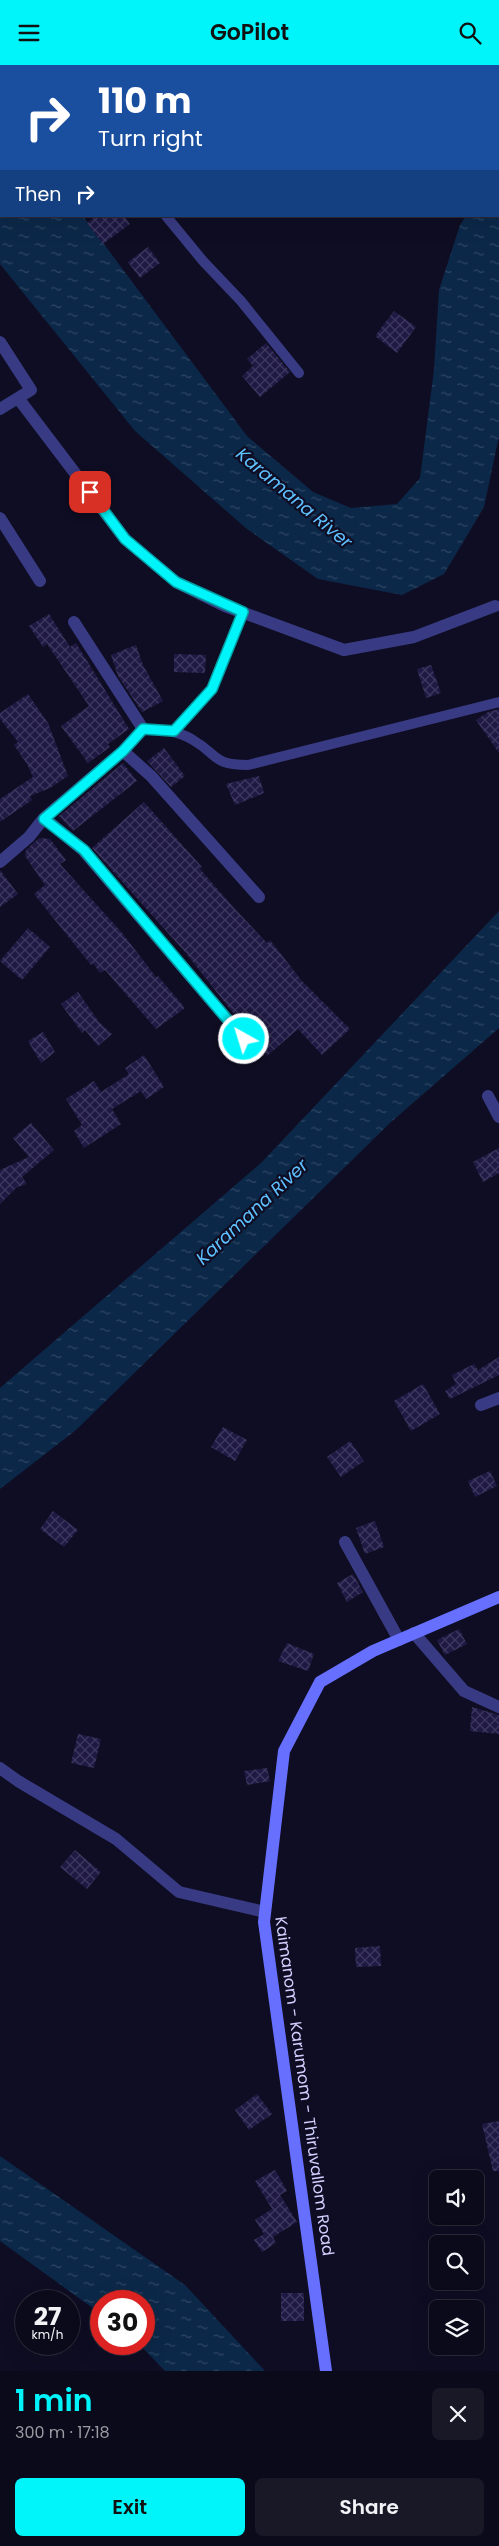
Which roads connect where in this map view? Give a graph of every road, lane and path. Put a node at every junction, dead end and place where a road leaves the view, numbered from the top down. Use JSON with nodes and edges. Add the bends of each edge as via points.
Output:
{"nodes":[{"id":1,"x":167,"y":217,"type":"edge"},
{"id":2,"x":0,"y":342,"type":"edge"},
{"id":3,"x":299,"y":373,"type":"dead end"},
{"id":4,"x":18,"y":398,"type":"junction"},
{"id":5,"x":0,"y":409,"type":"edge"},
{"id":6,"x":0,"y":518,"type":"edge"},
{"id":7,"x":40,"y":581,"type":"dead end"},
{"id":8,"x":496,"y":606,"type":"dead end"},
{"id":9,"x":243,"y":612,"type":"junction"},
{"id":10,"x":74,"y":622,"type":"dead end"},
{"id":11,"x":499,"y":702,"type":"edge"},
{"id":12,"x":143,"y":729,"type":"junction"},
{"id":13,"x":174,"y":731,"type":"junction"},
{"id":14,"x":123,"y":751,"type":"junction"},
{"id":15,"x":44,"y":819,"type":"junction"},
{"id":16,"x":0,"y":862,"type":"edge"},
{"id":17,"x":259,"y":897,"type":"dead end"},
{"id":18,"x":244,"y":1039,"type":"dead end"},
{"id":19,"x":488,"y":1096,"type":"dead end"},
{"id":20,"x":499,"y":1117,"type":"edge"},
{"id":21,"x":499,"y":1398,"type":"edge"},
{"id":22,"x":481,"y":1405,"type":"dead end"},
{"id":23,"x":345,"y":1542,"type":"dead end"},
{"id":24,"x":499,"y":1597,"type":"edge"},
{"id":25,"x":414,"y":1633,"type":"junction"},
{"id":26,"x":399,"y":1640,"type":"junction"},
{"id":27,"x":499,"y":1707,"type":"edge"},
{"id":28,"x":0,"y":1768,"type":"edge"},
{"id":29,"x":265,"y":1912,"type":"junction"},
{"id":30,"x":326,"y":2371,"type":"edge"}],
"edges":[{"from":1,"to":3,"type":"lane"},
{"from":2,"to":4,"type":"street","via":[[31,390]]},
{"from":4,"to":5,"type":"street"},
{"from":4,"to":9,"type":"street","via":[[125,539],[176,582]]},
{"from":6,"to":7,"type":"street"},
{"from":8,"to":9,"type":"street","via":[[414,637],[344,650]]},
{"from":9,"to":13,"type":"lane","via":[[212,689]]},
{"from":10,"to":12,"type":"street"},
{"from":11,"to":13,"type":"lane","via":[[248,765],[226,765],[194,740]]},
{"from":12,"to":13,"type":"lane"},
{"from":12,"to":14,"type":"street"},
{"from":14,"to":15,"type":"street"},
{"from":14,"to":17,"type":"street","via":[[151,776]]},
{"from":15,"to":16,"type":"street"},
{"from":15,"to":18,"type":"street","via":[[84,850]]},
{"from":19,"to":20,"type":"street"},
{"from":21,"to":22,"type":"street"},
{"from":23,"to":26,"type":"street"},
{"from":24,"to":25,"type":"main road","name":"Kaimanom - Karumom - Thiruvallom Road"},
{"from":25,"to":26,"type":"main road","name":"Kaimanom - Karumom - Thiruvallom Road"},
{"from":25,"to":27,"type":"street","via":[[464,1691]]},
{"from":26,"to":29,"type":"main road","name":"Kaimanom - Karumom - Thiruvallom Road","via":[[373,1651],[320,1683],[284,1751]]},
{"from":28,"to":29,"type":"street","via":[[116,1839],[179,1892]]},
{"from":29,"to":30,"type":"main road","name":"Kaimanom - Karumom - Thiruvallom Road"}]}
